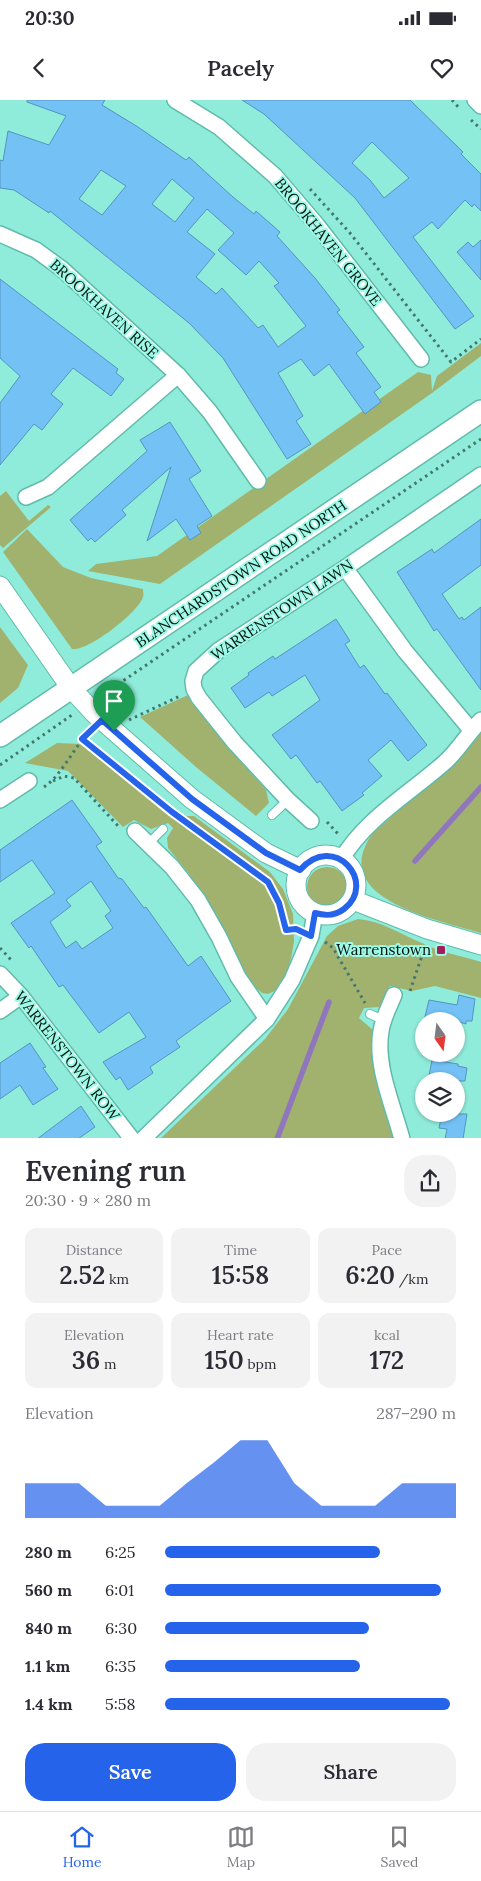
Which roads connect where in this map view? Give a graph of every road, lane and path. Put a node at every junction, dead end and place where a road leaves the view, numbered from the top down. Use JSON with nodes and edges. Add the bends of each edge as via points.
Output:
{"nodes":[{"id":1,"x":175,"y":100,"type":"edge"},
{"id":2,"x":475,"y":100,"type":"edge"},
{"id":3,"x":481,"y":106,"type":"edge"},
{"id":4,"x":0,"y":234,"type":"edge"},
{"id":5,"x":421,"y":359,"type":"dead end"},
{"id":6,"x":178,"y":376,"type":"junction"},
{"id":7,"x":481,"y":411,"type":"edge"},
{"id":8,"x":481,"y":439,"type":"edge"},
{"id":9,"x":481,"y":475,"type":"edge"},
{"id":10,"x":258,"y":481,"type":"dead end"},
{"id":11,"x":26,"y":497,"type":"dead end"},
{"id":12,"x":345,"y":568,"type":"junction"},
{"id":13,"x":0,"y":586,"type":"edge"},
{"id":14,"x":70,"y":688,"type":"junction"},
{"id":15,"x":194,"y":689,"type":"junction"},
{"id":16,"x":87,"y":705,"type":"junction"},
{"id":17,"x":108,"y":725,"type":"junction"},
{"id":18,"x":476,"y":725,"type":"edge"},
{"id":19,"x":0,"y":736,"type":"edge"},
{"id":20,"x":82,"y":739,"type":"junction"},
{"id":21,"x":0,"y":764,"type":"edge"},
{"id":22,"x":29,"y":781,"type":"dead end"},
{"id":23,"x":53,"y":781,"type":"junction"},
{"id":24,"x":42,"y":789,"type":"dead end"},
{"id":25,"x":0,"y":800,"type":"edge"},
{"id":26,"x":288,"y":800,"type":"junction"},
{"id":27,"x":272,"y":815,"type":"dead end"},
{"id":28,"x":318,"y":820,"type":"joint"},
{"id":29,"x":163,"y":829,"type":"dead end"},
{"id":30,"x":130,"y":832,"type":"joint"},
{"id":31,"x":342,"y":838,"type":"dead end"},
{"id":32,"x":149,"y":843,"type":"junction"},
{"id":33,"x":341,"y":860,"type":"junction"},
{"id":34,"x":300,"y":870,"type":"junction"},
{"id":35,"x":353,"y":900,"type":"junction"},
{"id":36,"x":315,"y":913,"type":"junction"},
{"id":37,"x":427,"y":929,"type":"junction"},
{"id":38,"x":311,"y":936,"type":"junction"},
{"id":39,"x":481,"y":944,"type":"edge"},
{"id":40,"x":0,"y":948,"type":"edge"},
{"id":41,"x":16,"y":965,"type":"dead end"},
{"id":42,"x":0,"y":974,"type":"edge"},
{"id":43,"x":402,"y":994,"type":"joint"},
{"id":44,"x":21,"y":996,"type":"junction"},
{"id":45,"x":0,"y":1012,"type":"edge"},
{"id":46,"x":377,"y":1017,"type":"junction"},
{"id":47,"x":266,"y":1019,"type":"junction"},
{"id":48,"x":132,"y":1138,"type":"edge"},
{"id":49,"x":143,"y":1138,"type":"edge"},
{"id":50,"x":402,"y":1138,"type":"edge"}],
"edges":[{"from":1,"to":5,"type":"street","name":"BROOKHAVEN GROVE","via":[[219,127],[275,176]]},
{"from":2,"to":3,"type":"street"},
{"from":4,"to":6,"type":"street","name":"BROOKHAVEN RISE","via":[[36,250],[61,268]]},
{"from":6,"to":10,"type":"street","name":"BROOKHAVEN RISE","via":[[210,412]]},
{"from":6,"to":11,"type":"street","via":[[48,487]]},
{"from":7,"to":14,"type":"main road","name":"BLANCHARDSTOWN ROAD NORTH"},
{"from":8,"to":16,"type":"path"},
{"from":9,"to":12,"type":"street","name":"WARRENSTOWN LAWN"},
{"from":12,"to":15,"type":"street","name":"WARRENSTOWN LAWN","via":[[219,650],[196,671]]},
{"from":12,"to":18,"type":"street","via":[[405,650]]},
{"from":13,"to":14,"type":"street"},
{"from":14,"to":16,"type":"street"},
{"from":14,"to":19,"type":"main road","name":"BLANCHARDSTOWN ROAD NORTH"},
{"from":15,"to":17,"type":"path","via":[[134,717]]},
{"from":15,"to":26,"type":"street","via":[[235,742]]},
{"from":16,"to":17,"type":"street"},
{"from":16,"to":21,"type":"path"},
{"from":17,"to":20,"type":"path"},
{"from":17,"to":34,"type":"street","via":[[192,799],[266,853]]},
{"from":18,"to":33,"type":"street","via":[[444,762],[362,832]]},
{"from":20,"to":23,"type":"path"},
{"from":20,"to":38,"type":"path","via":[[172,812],[268,882],[279,903],[286,930],[296,929]]},
{"from":22,"to":25,"type":"street"},
{"from":23,"to":24,"type":"path"},
{"from":23,"to":30,"type":"path","via":[[64,776],[74,778]]},
{"from":26,"to":27,"type":"lane"},
{"from":26,"to":28,"type":"street"},
{"from":28,"to":31,"type":"path"},
{"from":29,"to":32,"type":"lane"},
{"from":30,"to":32,"type":"street"},
{"from":32,"to":47,"type":"street","via":[[198,900],[238,977]]},
{"from":33,"to":34,"type":"street","via":[[323,856]]},
{"from":33,"to":35,"type":"street","via":[[348,865],[356,882]]},
{"from":34,"to":36,"type":"street","via":[[297,890],[300,900]]},
{"from":35,"to":36,"type":"street","via":[[340,912]]},
{"from":35,"to":37,"type":"street"},
{"from":36,"to":38,"type":"street"},
{"from":37,"to":39,"type":"street"},
{"from":37,"to":43,"type":"path","via":[[426,945]]},
{"from":38,"to":46,"type":"path","via":[[333,948]]},
{"from":38,"to":47,"type":"street","via":[[292,980]]},
{"from":40,"to":41,"type":"path"},
{"from":42,"to":44,"type":"street","name":"WARRENSTOWN ROW"},
{"from":43,"to":46,"type":"street"},
{"from":44,"to":45,"type":"street"},
{"from":44,"to":48,"type":"street","name":"WARRENSTOWN ROW"},
{"from":46,"to":50,"type":"street","via":[[381,1060]]},
{"from":47,"to":49,"type":"street"}]}
